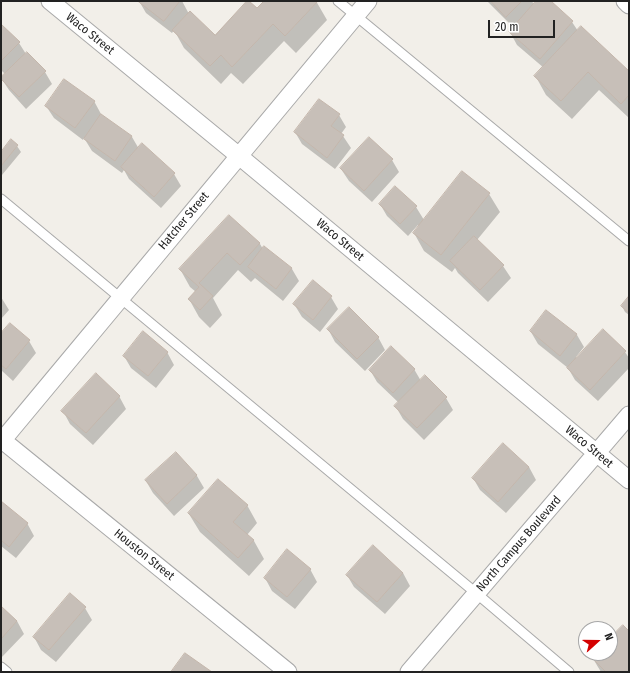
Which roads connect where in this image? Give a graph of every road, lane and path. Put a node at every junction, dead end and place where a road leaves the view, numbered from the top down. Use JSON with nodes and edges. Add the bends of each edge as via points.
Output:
{"nodes":[{"id":1,"x":50,"y":1,"type":"edge"},
{"id":2,"x":338,"y":1,"type":"edge"},
{"id":3,"x":368,"y":1,"type":"edge"},
{"id":4,"x":625,"y":1,"type":"edge"},
{"id":5,"x":629,"y":5,"type":"edge"},
{"id":6,"x":356,"y":16,"type":"junction"},
{"id":7,"x":239,"y":156,"type":"junction"},
{"id":8,"x":1,"y":199,"type":"edge"},
{"id":9,"x":629,"y":242,"type":"edge"},
{"id":10,"x":120,"y":299,"type":"junction"},
{"id":11,"x":629,"y":415,"type":"edge"},
{"id":12,"x":2,"y":440,"type":"edge"},
{"id":13,"x":597,"y":453,"type":"junction"},
{"id":14,"x":629,"y":480,"type":"edge"},
{"id":15,"x":476,"y":593,"type":"junction"},
{"id":16,"x":1,"y":667,"type":"edge"},
{"id":17,"x":7,"y":672,"type":"edge"},
{"id":18,"x":288,"y":672,"type":"edge"},
{"id":19,"x":409,"y":672,"type":"edge"},
{"id":20,"x":569,"y":672,"type":"edge"}],
"edges":[{"from":1,"to":7,"type":"street","name":"Waco Street"},
{"from":2,"to":6,"type":"lane"},
{"from":3,"to":6,"type":"street","name":"Hatcher Street"},
{"from":4,"to":5,"type":"street"},
{"from":6,"to":7,"type":"street","name":"Hatcher Street"},
{"from":6,"to":9,"type":"lane"},
{"from":7,"to":10,"type":"street","name":"Hatcher Street"},
{"from":7,"to":13,"type":"street","name":"Waco Street"},
{"from":8,"to":10,"type":"lane"},
{"from":10,"to":12,"type":"street","name":"Hatcher Street"},
{"from":10,"to":15,"type":"lane"},
{"from":11,"to":13,"type":"street","name":"North Campus Boulevard"},
{"from":12,"to":18,"type":"street","name":"Houston Street"},
{"from":13,"to":14,"type":"street","name":"Waco Street"},
{"from":13,"to":15,"type":"street","name":"North Campus Boulevard"},
{"from":15,"to":19,"type":"street","name":"North Campus Boulevard"},
{"from":15,"to":20,"type":"lane"},
{"from":16,"to":17,"type":"lane"}]}
